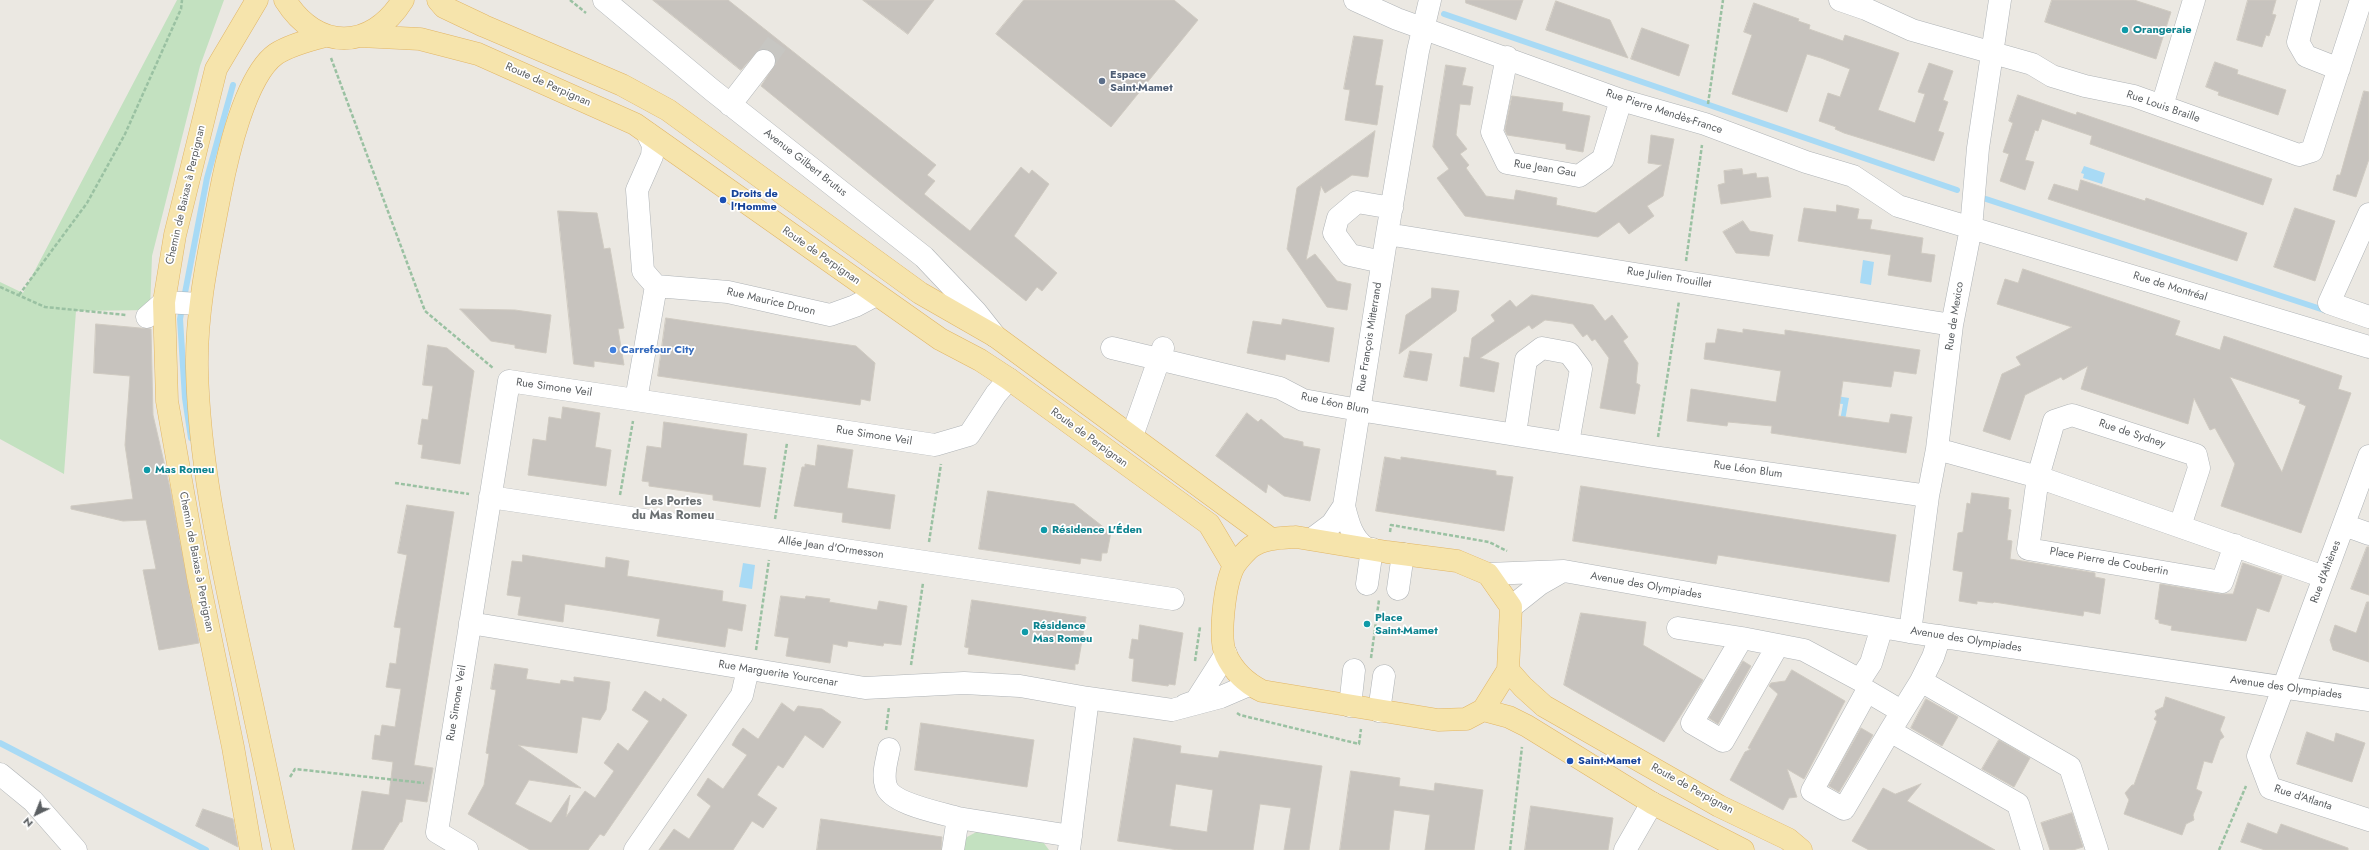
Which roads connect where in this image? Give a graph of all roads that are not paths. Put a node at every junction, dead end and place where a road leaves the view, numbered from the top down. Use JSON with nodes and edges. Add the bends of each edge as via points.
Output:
{"nodes":[{"id":1,"x":257,"y":0,"type":"edge"},
{"id":2,"x":285,"y":0,"type":"edge"},
{"id":3,"x":403,"y":0,"type":"edge"},
{"id":4,"x":438,"y":0,"type":"edge"},
{"id":5,"x":604,"y":0,"type":"edge"},
{"id":6,"x":1355,"y":0,"type":"edge"},
{"id":7,"x":1430,"y":0,"type":"edge"},
{"id":8,"x":1840,"y":0,"type":"edge"},
{"id":9,"x":2000,"y":0,"type":"edge"},
{"id":10,"x":2194,"y":0,"type":"edge"},
{"id":11,"x":2309,"y":0,"type":"edge"},
{"id":12,"x":2361,"y":0,"type":"edge"},
{"id":13,"x":1423,"y":29,"type":"junction"},
{"id":14,"x":360,"y":36,"type":"junction"},
{"id":15,"x":325,"y":46,"type":"junction"},
{"id":16,"x":1994,"y":53,"type":"junction"},
{"id":17,"x":1507,"y":57,"type":"junction"},
{"id":18,"x":764,"y":61,"type":"tunnel mouth"},
{"id":19,"x":2339,"y":69,"type":"junction"},
{"id":20,"x":1621,"y":100,"type":"junction"},
{"id":21,"x":730,"y":105,"type":"junction"},
{"id":22,"x":2162,"y":106,"type":"junction"},
{"id":23,"x":647,"y":133,"type":"junction"},
{"id":24,"x":1392,"y":208,"type":"junction"},
{"id":25,"x":2369,"y":214,"type":"edge"},
{"id":26,"x":1971,"y":228,"type":"junction"},
{"id":27,"x":1387,"y":234,"type":"junction"},
{"id":28,"x":1382,"y":262,"type":"junction"},
{"id":29,"x":656,"y":286,"type":"junction"},
{"id":30,"x":876,"y":295,"type":"junction"},
{"id":31,"x":164,"y":302,"type":"junction"},
{"id":32,"x":200,"y":304,"type":"junction"},
{"id":33,"x":147,"y":317,"type":"road end"},
{"id":34,"x":2369,"y":317,"type":"edge"},
{"id":35,"x":1952,"y":325,"type":"junction"},
{"id":36,"x":995,"y":336,"type":"junction"},
{"id":37,"x":2369,"y":347,"type":"edge"},
{"id":38,"x":1112,"y":348,"type":"dead end"},
{"id":39,"x":1161,"y":353,"type":"junction"},
{"id":40,"x":1009,"y":379,"type":"junction"},
{"id":41,"x":636,"y":400,"type":"junction"},
{"id":42,"x":1358,"y":410,"type":"junction"},
{"id":43,"x":1515,"y":434,"type":"junction"},
{"id":44,"x":1132,"y":436,"type":"junction"},
{"id":45,"x":1568,"y":443,"type":"junction"},
{"id":46,"x":1937,"y":449,"type":"junction"},
{"id":47,"x":2369,"y":456,"type":"edge"},
{"id":48,"x":2038,"y":478,"type":"junction"},
{"id":49,"x":1928,"y":496,"type":"junction"},
{"id":50,"x":490,"y":497,"type":"junction"},
{"id":51,"x":1344,"y":506,"type":"junction"},
{"id":52,"x":2344,"y":525,"type":"junction"},
{"id":53,"x":2180,"y":526,"type":"junction"},
{"id":54,"x":2369,"y":534,"type":"edge"},
{"id":55,"x":1271,"y":539,"type":"junction"},
{"id":56,"x":1312,"y":539,"type":"junction"},
{"id":57,"x":2235,"y":545,"type":"junction"},
{"id":58,"x":1369,"y":549,"type":"junction"},
{"id":59,"x":1403,"y":554,"type":"junction"},
{"id":60,"x":1234,"y":566,"type":"junction"},
{"id":61,"x":1564,"y":571,"type":"junction"},
{"id":62,"x":1488,"y":574,"type":"junction"},
{"id":63,"x":2324,"y":577,"type":"junction"},
{"id":64,"x":1366,"y":584,"type":"dead end"},
{"id":65,"x":1398,"y":589,"type":"dead end"},
{"id":66,"x":1173,"y":599,"type":"dead end"},
{"id":67,"x":1511,"y":607,"type":"junction"},
{"id":68,"x":470,"y":623,"type":"junction"},
{"id":69,"x":1882,"y":627,"type":"junction"},
{"id":70,"x":1678,"y":628,"type":"dead end"},
{"id":71,"x":1910,"y":632,"type":"junction"},
{"id":72,"x":1940,"y":636,"type":"junction"},
{"id":73,"x":1742,"y":638,"type":"junction"},
{"id":74,"x":1778,"y":645,"type":"junction"},
{"id":75,"x":1226,"y":654,"type":"junction"},
{"id":76,"x":750,"y":670,"type":"junction"},
{"id":77,"x":1354,"y":670,"type":"dead end"},
{"id":78,"x":1508,"y":670,"type":"junction"},
{"id":79,"x":1384,"y":676,"type":"dead end"},
{"id":80,"x":1921,"y":680,"type":"junction"},
{"id":81,"x":1249,"y":685,"type":"junction"},
{"id":82,"x":1863,"y":686,"type":"junction"},
{"id":83,"x":2282,"y":688,"type":"junction"},
{"id":84,"x":1214,"y":690,"type":"junction"},
{"id":85,"x":1088,"y":698,"type":"junction"},
{"id":86,"x":2369,"y":700,"type":"edge"},
{"id":87,"x":1350,"y":706,"type":"junction"},
{"id":88,"x":1379,"y":710,"type":"junction"},
{"id":89,"x":1483,"y":710,"type":"junction"},
{"id":90,"x":1901,"y":711,"type":"junction"},
{"id":91,"x":1890,"y":731,"type":"junction"},
{"id":92,"x":889,"y":749,"type":"road end"},
{"id":93,"x":0,"y":774,"type":"edge"},
{"id":94,"x":1652,"y":803,"type":"junction"},
{"id":95,"x":958,"y":818,"type":"junction"},
{"id":96,"x":2369,"y":820,"type":"edge"},
{"id":97,"x":1070,"y":843,"type":"edge"},
{"id":98,"x":76,"y":850,"type":"edge"},
{"id":99,"x":251,"y":850,"type":"edge"},
{"id":100,"x":283,"y":850,"type":"edge"},
{"id":101,"x":467,"y":850,"type":"edge"},
{"id":102,"x":635,"y":850,"type":"edge"},
{"id":103,"x":953,"y":850,"type":"edge"},
{"id":104,"x":1625,"y":850,"type":"edge"},
{"id":105,"x":1743,"y":850,"type":"edge"},
{"id":106,"x":1800,"y":850,"type":"edge"},
{"id":107,"x":2032,"y":850,"type":"edge"},
{"id":108,"x":2097,"y":850,"type":"edge"}],
"edges":[{"from":1,"to":31,"type":"main road","name":"Chemin de Baixas à Perpignan","via":[[216,69],[175,235]]},
{"from":2,"to":15,"type":"main road","via":[[295,16]]},
{"from":3,"to":14,"type":"main road","via":[[393,17],[378,29]]},
{"from":4,"to":36,"type":"main road","via":[[444,7],[477,23],[622,85],[668,110],[920,292]]},
{"from":5,"to":21,"type":"street","name":"Avenue Gilbert Brutus"},
{"from":6,"to":13,"type":"street","name":"Rue Pierre Mendès-France"},
{"from":7,"to":13,"type":"street","name":"Rue François Mitterrand"},
{"from":8,"to":16,"type":"street","name":"Rue Louis Braille","via":[[1912,30]]},
{"from":9,"to":16,"type":"street","name":"Rue de Mexico"},
{"from":10,"to":22,"type":"street"},
{"from":11,"to":19,"type":"street","via":[[2298,42],[2306,56]]},
{"from":12,"to":19,"type":"street","name":"Rue Louis Braille"},
{"from":13,"to":17,"type":"street","name":"Rue Pierre Mendès-France"},
{"from":13,"to":24,"type":"street","name":"Rue François Mitterrand"},
{"from":14,"to":15,"type":"main road","via":[[343,38]]},
{"from":14,"to":23,"type":"main road","name":"Route de Perpignan","via":[[420,39],[478,54],[635,124]]},
{"from":15,"to":32,"type":"main road","via":[[305,41],[275,55],[247,98],[238,121],[223,182]]},
{"from":16,"to":22,"type":"street","name":"Rue Louis Braille","via":[[2032,64],[2052,76],[2134,96]]},
{"from":16,"to":26,"type":"street","name":"Rue de Mexico","via":[[1978,148]]},
{"from":17,"to":20,"type":"street","name":"Rue Pierre Mendès-France"},
{"from":17,"to":20,"type":"street","name":"Rue Jean Gau","via":[[1492,132],[1507,163],[1579,176],[1603,159]]},
{"from":18,"to":21,"type":"street"},
{"from":19,"to":22,"type":"street","name":"Rue Louis Braille","via":[[2312,151],[2299,156]]},
{"from":20,"to":26,"type":"street","name":"Rue Pierre Mendès-France","via":[[1705,124],[1806,162],[1853,176],[1898,206]]},
{"from":21,"to":36,"type":"street","name":"Avenue Gilbert Brutus","via":[[924,257]]},
{"from":23,"to":29,"type":"street","via":[[653,145],[652,156],[637,190],[643,271]]},
{"from":23,"to":30,"type":"main road","name":"Route de Perpignan"},
{"from":24,"to":27,"type":"street","name":"Rue François Mitterrand"},
{"from":24,"to":28,"type":"street","via":[[1358,202],[1338,218],[1334,233],[1350,255]]},
{"from":25,"to":34,"type":"street","via":[[2329,303]]},
{"from":26,"to":35,"type":"street","name":"Rue de Mexico"},
{"from":26,"to":37,"type":"street","name":"Rue de Montréal"},
{"from":27,"to":28,"type":"street","name":"Rue François Mitterrand"},
{"from":27,"to":35,"type":"street","name":"Rue Julien Trouillet"},
{"from":28,"to":42,"type":"street","name":"Rue François Mitterrand"},
{"from":29,"to":30,"type":"street","name":"Rue Maurice Druon","via":[[728,292],[830,315]]},
{"from":29,"to":41,"type":"street"},
{"from":30,"to":40,"type":"main road","name":"Route de Perpignan","via":[[940,339]]},
{"from":31,"to":32,"type":"street"},
{"from":31,"to":33,"type":"street"},
{"from":31,"to":99,"type":"main road","name":"Chemin de Baixas à Perpignan","via":[[167,401]]},
{"from":32,"to":100,"type":"main road","via":[[197,367],[202,449],[223,569]]},
{"from":35,"to":46,"type":"street","name":"Rue de Mexico"},
{"from":36,"to":44,"type":"main road"},
{"from":38,"to":39,"type":"street","name":"Rue Léon Blum"},
{"from":39,"to":42,"type":"street","name":"Rue Léon Blum","via":[[1280,388],[1303,400]]},
{"from":39,"to":44,"type":"street"},
{"from":40,"to":41,"type":"street","name":"Rue Simone Veil","via":[[969,435],[935,445]]},
{"from":40,"to":60,"type":"main road","name":"Route de Perpignan","via":[[1210,524]]},
{"from":41,"to":50,"type":"street","name":"Rue Simone Veil","via":[[508,382]]},
{"from":42,"to":43,"type":"street","name":"Rue Léon Blum"},
{"from":42,"to":51,"type":"street","name":"Rue François Mitterrand"},
{"from":43,"to":45,"type":"street","name":"Rue Léon Blum"},
{"from":43,"to":45,"type":"street","via":[[1526,360],[1542,348],[1569,353],[1581,369]]},
{"from":44,"to":55,"type":"main road"},
{"from":45,"to":49,"type":"street","name":"Rue Léon Blum"},
{"from":46,"to":48,"type":"street"},
{"from":46,"to":49,"type":"street","name":"Rue de Mexico"},
{"from":47,"to":52,"type":"street","name":"Rue d'Athènes"},
{"from":48,"to":53,"type":"street"},
{"from":48,"to":53,"type":"street","name":"Rue de Sydney","via":[[2054,421],[2072,415],[2196,455],[2199,468]]},
{"from":48,"to":57,"type":"street","name":"Place Pierre de Coubertin","via":[[2028,549],[2222,582]]},
{"from":49,"to":71,"type":"street","name":"Rue de Mexico"},
{"from":50,"to":66,"type":"street","name":"Allée Jean d'Ormesson"},
{"from":50,"to":68,"type":"street","name":"Rue Simone Veil"},
{"from":51,"to":56,"type":"street","name":"Rue François Mitterrand","via":[[1332,524]]},
{"from":51,"to":58,"type":"street","name":"Rue François Mitterrand","via":[[1349,525],[1361,545]]},
{"from":52,"to":54,"type":"street"},
{"from":52,"to":63,"type":"street","name":"Rue d'Athènes"},
{"from":53,"to":57,"type":"street"},
{"from":55,"to":56,"type":"main road"},
{"from":55,"to":60,"type":"main road","via":[[1251,547]]},
{"from":56,"to":58,"type":"main road"},
{"from":57,"to":63,"type":"street"},
{"from":58,"to":59,"type":"main road"},
{"from":58,"to":64,"type":"street"},
{"from":59,"to":62,"type":"main road","via":[[1457,561]]},
{"from":59,"to":65,"type":"street"},
{"from":60,"to":75,"type":"main road","via":[[1229,579],[1222,641]]},
{"from":61,"to":62,"type":"street","name":"Avenue des Olympiades"},
{"from":61,"to":67,"type":"street","via":[[1540,584]]},
{"from":61,"to":69,"type":"street","name":"Avenue des Olympiades"},
{"from":62,"to":67,"type":"main road"},
{"from":63,"to":83,"type":"street","name":"Rue d'Athènes"},
{"from":67,"to":78,"type":"main road"},
{"from":68,"to":76,"type":"street","name":"Rue Marguerite Yourcenar"},
{"from":68,"to":101,"type":"street","name":"Rue Simone Veil","via":[[437,832]]},
{"from":69,"to":71,"type":"street","name":"Avenue des Olympiades"},
{"from":69,"to":82,"type":"street"},
{"from":70,"to":73,"type":"street"},
{"from":71,"to":72,"type":"street","name":"Avenue des Olympiades"},
{"from":72,"to":80,"type":"street"},
{"from":72,"to":83,"type":"street","name":"Avenue des Olympiades"},
{"from":73,"to":74,"type":"street"},
{"from":73,"to":74,"type":"street","via":[[1692,723],[1723,741]]},
{"from":74,"to":82,"type":"street","via":[[1804,650]]},
{"from":75,"to":81,"type":"main road","via":[[1234,669]]},
{"from":75,"to":84,"type":"street"},
{"from":76,"to":85,"type":"street","name":"Rue Marguerite Yourcenar","via":[[865,688],[964,683],[1020,686]]},
{"from":76,"to":102,"type":"street","via":[[742,695]]},
{"from":77,"to":87,"type":"street"},
{"from":78,"to":89,"type":"main road"},
{"from":78,"to":106,"type":"main road","name":"Route de Perpignan","via":[[1544,706],[1719,806],[1788,839]]},
{"from":79,"to":88,"type":"street"},
{"from":80,"to":90,"type":"street"},
{"from":80,"to":108,"type":"street","via":[[2070,767]]},
{"from":81,"to":84,"type":"street"},
{"from":81,"to":87,"type":"main road","via":[[1262,691]]},
{"from":82,"to":90,"type":"street"},
{"from":82,"to":91,"type":"street","via":[[1812,791],[1844,809]]},
{"from":83,"to":86,"type":"street","name":"Avenue des Olympiades"},
{"from":83,"to":96,"type":"street","name":"Rue d'Atlanta","via":[[2258,756],[2270,788]]},
{"from":84,"to":85,"type":"street","name":"Rue Marguerite Yourcenar","via":[[1172,710]]},
{"from":85,"to":97,"type":"street"},
{"from":87,"to":88,"type":"main road"},
{"from":88,"to":89,"type":"main road","via":[[1438,720],[1466,719]]},
{"from":89,"to":94,"type":"main road","via":[[1509,717],[1527,726]]},
{"from":90,"to":91,"type":"street"},
{"from":91,"to":107,"type":"street","via":[[2018,804]]},
{"from":92,"to":95,"type":"street","via":[[884,775],[886,786],[892,795]]},
{"from":93,"to":98,"type":"street","via":[[33,801]]},
{"from":94,"to":104,"type":"street"},
{"from":94,"to":105,"type":"main road"},
{"from":95,"to":97,"type":"street"},
{"from":95,"to":103,"type":"street"}]}
